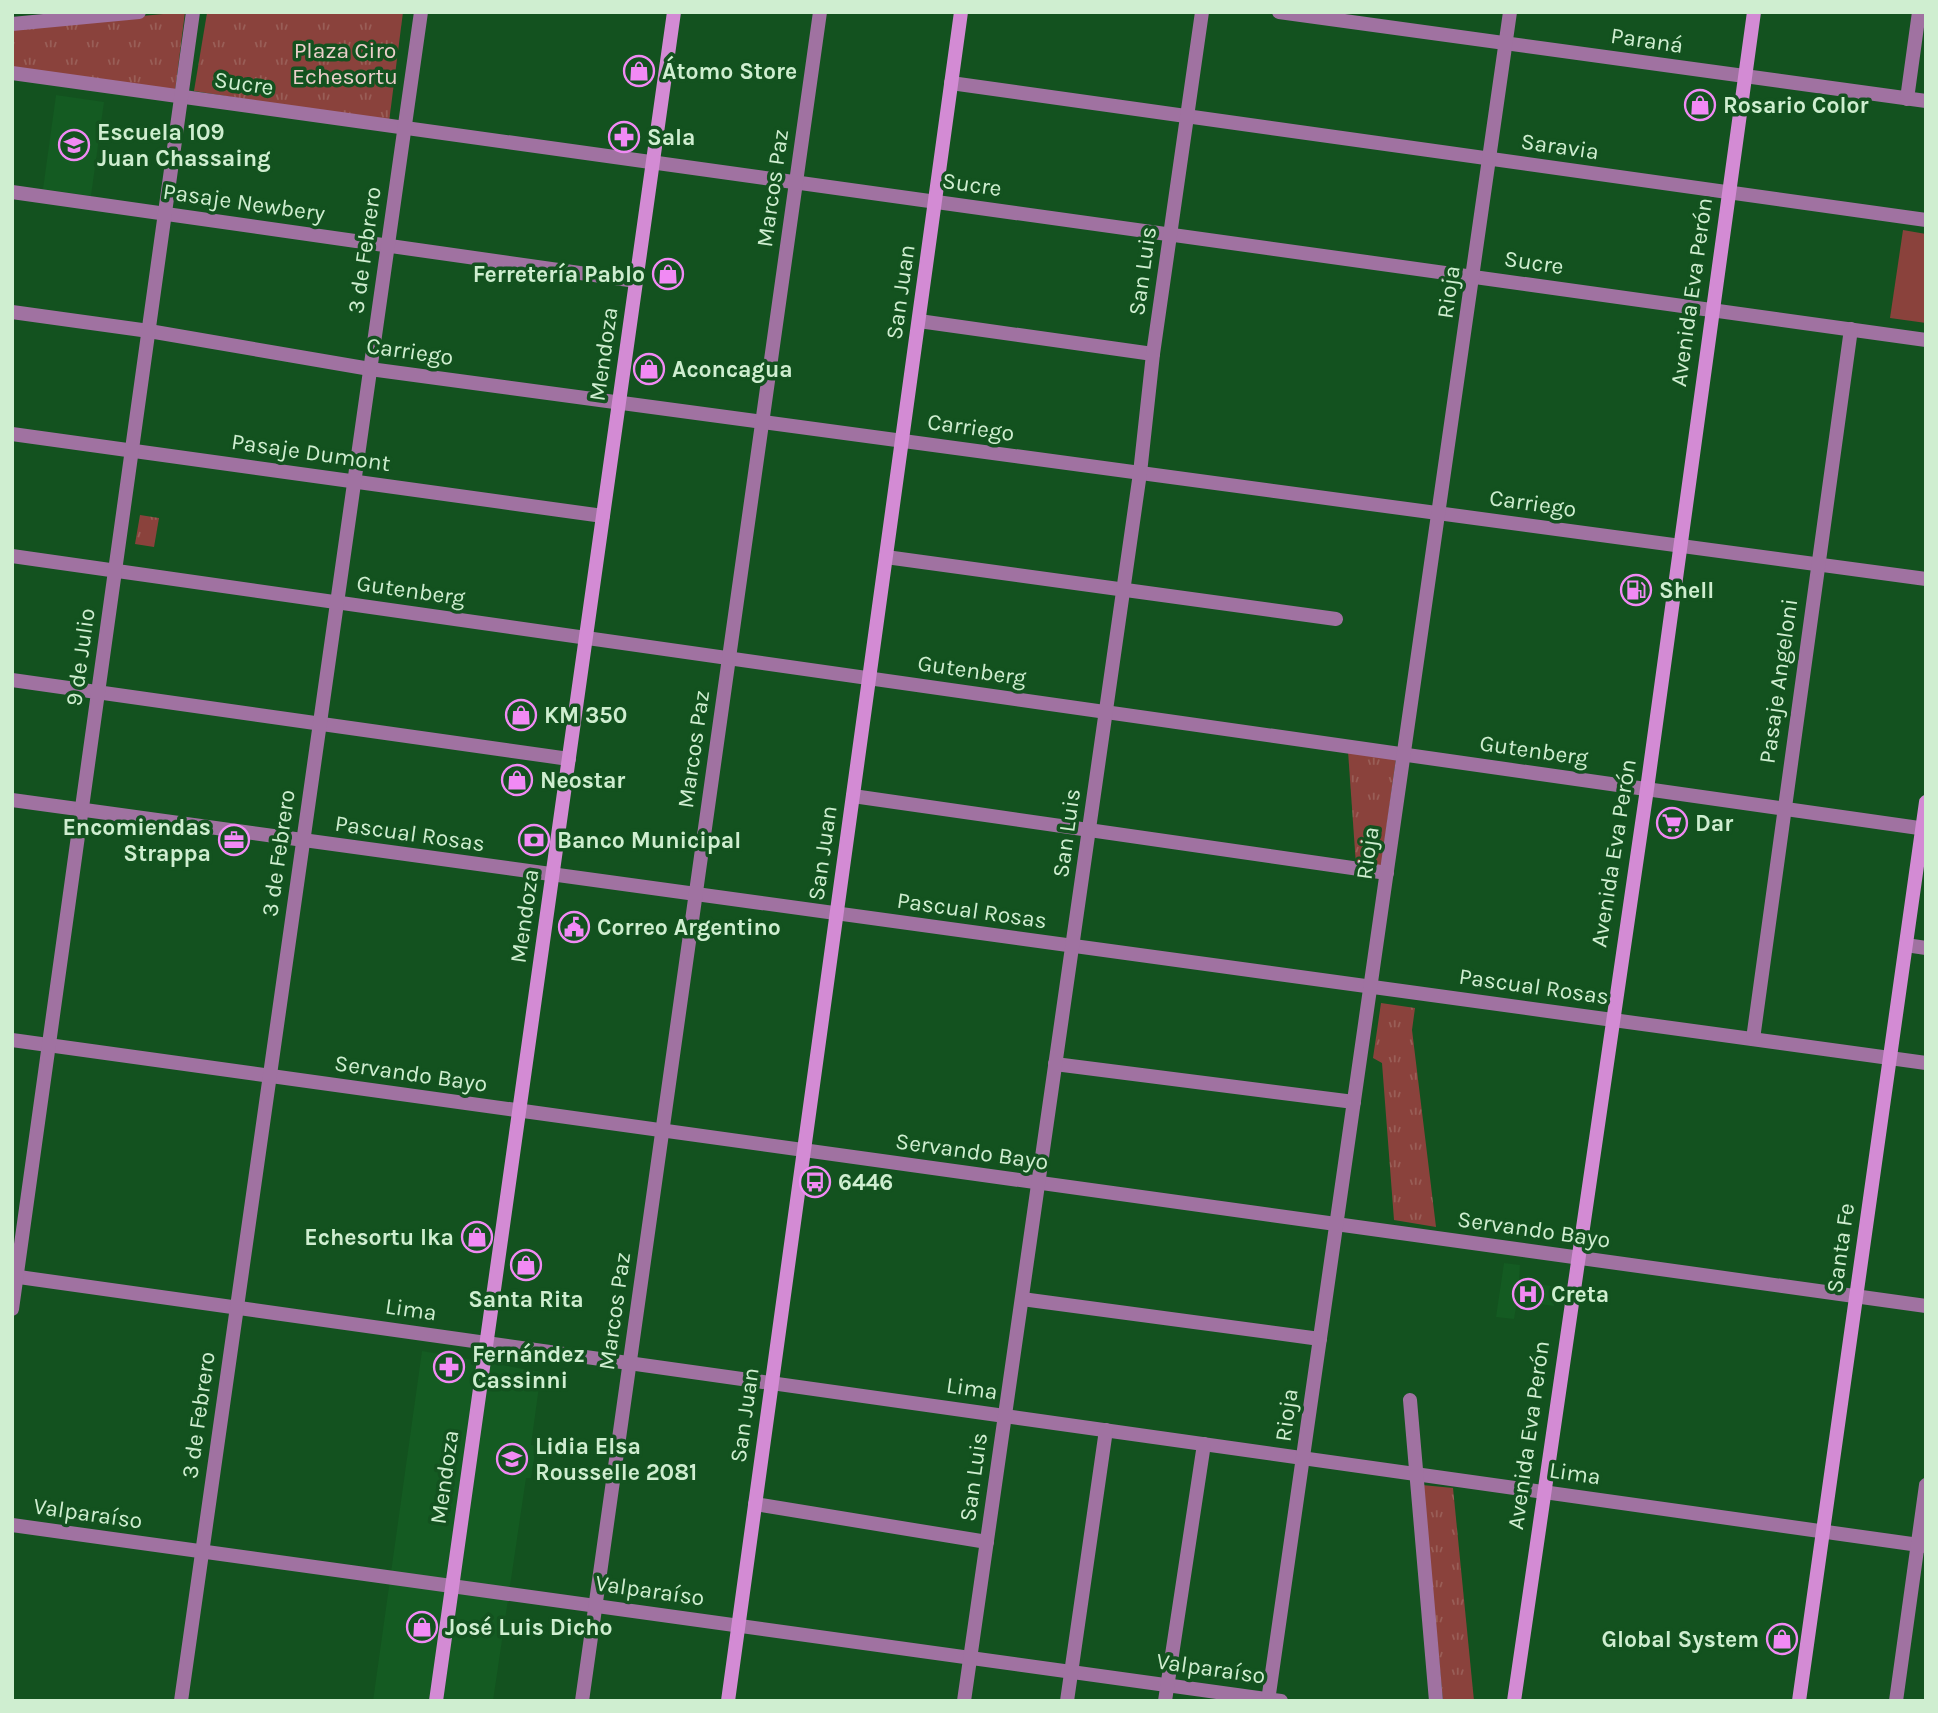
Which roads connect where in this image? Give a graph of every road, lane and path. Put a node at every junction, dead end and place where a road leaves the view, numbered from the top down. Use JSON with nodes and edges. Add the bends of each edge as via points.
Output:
{"nodes":[{"id":1,"x":139,"y":12,"type":"edge"},
{"id":2,"x":193,"y":12,"type":"edge"},
{"id":3,"x":421,"y":12,"type":"edge"},
{"id":4,"x":674,"y":12,"type":"edge"},
{"id":5,"x":820,"y":12,"type":"edge"},
{"id":6,"x":961,"y":12,"type":"edge"},
{"id":7,"x":1202,"y":12,"type":"edge"},
{"id":8,"x":1279,"y":12,"type":"edge"},
{"id":9,"x":1510,"y":12,"type":"edge"},
{"id":10,"x":1754,"y":12,"type":"edge"},
{"id":11,"x":1919,"y":12,"type":"edge"},
{"id":12,"x":12,"y":24,"type":"edge"},
{"id":13,"x":1506,"y":44,"type":"junction"},
{"id":14,"x":12,"y":74,"type":"edge"},
{"id":15,"x":1744,"y":76,"type":"junction"},
{"id":16,"x":951,"y":83,"type":"junction"},
{"id":17,"x":180,"y":97,"type":"junction"},
{"id":18,"x":1907,"y":99,"type":"junction"},
{"id":19,"x":1926,"y":101,"type":"edge"},
{"id":20,"x":1187,"y":117,"type":"junction"},
{"id":21,"x":404,"y":128,"type":"junction"},
{"id":22,"x":1490,"y":159,"type":"junction"},
{"id":23,"x":653,"y":163,"type":"junction"},
{"id":24,"x":796,"y":182,"type":"junction"},
{"id":25,"x":12,"y":192,"type":"edge"},
{"id":26,"x":1728,"y":192,"type":"junction"},
{"id":27,"x":935,"y":202,"type":"junction"},
{"id":28,"x":164,"y":213,"type":"junction"},
{"id":29,"x":1926,"y":220,"type":"edge"},
{"id":30,"x":1170,"y":234,"type":"junction"},
{"id":31,"x":388,"y":245,"type":"junction"},
{"id":32,"x":1473,"y":277,"type":"junction"},
{"id":33,"x":636,"y":281,"type":"junction"},
{"id":34,"x":1711,"y":310,"type":"junction"},
{"id":35,"x":12,"y":312,"type":"edge"},
{"id":36,"x":919,"y":321,"type":"junction"},
{"id":37,"x":1851,"y":329,"type":"junction"},
{"id":38,"x":149,"y":331,"type":"junction"},
{"id":39,"x":1926,"y":340,"type":"edge"},
{"id":40,"x":1153,"y":354,"type":"junction"},
{"id":41,"x":370,"y":369,"type":"junction"},
{"id":42,"x":619,"y":402,"type":"junction"},
{"id":43,"x":762,"y":422,"type":"junction"},
{"id":44,"x":12,"y":434,"type":"edge"},
{"id":45,"x":902,"y":441,"type":"junction"},
{"id":46,"x":131,"y":450,"type":"junction"},
{"id":47,"x":1140,"y":473,"type":"junction"},
{"id":48,"x":354,"y":481,"type":"junction"},
{"id":49,"x":1439,"y":513,"type":"junction"},
{"id":50,"x":603,"y":516,"type":"junction"},
{"id":51,"x":1678,"y":546,"type":"junction"},
{"id":52,"x":12,"y":556,"type":"edge"},
{"id":53,"x":886,"y":557,"type":"junction"},
{"id":54,"x":1817,"y":564,"type":"junction"},
{"id":55,"x":115,"y":571,"type":"junction"},
{"id":56,"x":1926,"y":579,"type":"edge"},
{"id":57,"x":1123,"y":589,"type":"junction"},
{"id":58,"x":337,"y":602,"type":"junction"},
{"id":59,"x":1336,"y":619,"type":"dead end"},
{"id":60,"x":586,"y":638,"type":"junction"},
{"id":61,"x":729,"y":658,"type":"junction"},
{"id":62,"x":869,"y":678,"type":"junction"},
{"id":63,"x":12,"y":680,"type":"edge"},
{"id":64,"x":98,"y":692,"type":"junction"},
{"id":65,"x":1106,"y":712,"type":"junction"},
{"id":66,"x":319,"y":724,"type":"junction"},
{"id":67,"x":1404,"y":755,"type":"junction"},
{"id":68,"x":569,"y":759,"type":"junction"},
{"id":69,"x":1647,"y":789,"type":"junction"},
{"id":70,"x":853,"y":796,"type":"junction"},
{"id":71,"x":12,"y":800,"type":"edge"},
{"id":72,"x":1926,"y":802,"type":"edge"},
{"id":73,"x":1783,"y":809,"type":"junction"},
{"id":74,"x":81,"y":811,"type":"junction"},
{"id":75,"x":1924,"y":829,"type":"edge"},
{"id":76,"x":1089,"y":831,"type":"junction"},
{"id":77,"x":303,"y":842,"type":"junction"},
{"id":78,"x":1387,"y":873,"type":"junction"},
{"id":79,"x":552,"y":876,"type":"junction"},
{"id":80,"x":695,"y":895,"type":"junction"},
{"id":81,"x":836,"y":914,"type":"junction"},
{"id":82,"x":1906,"y":945,"type":"junction"},
{"id":83,"x":1072,"y":947,"type":"junction"},
{"id":84,"x":1926,"y":948,"type":"edge"},
{"id":85,"x":1371,"y":987,"type":"junction"},
{"id":86,"x":1611,"y":1020,"type":"junction"},
{"id":87,"x":1752,"y":1039,"type":"junction"},
{"id":88,"x":12,"y":1040,"type":"edge"},
{"id":89,"x":49,"y":1045,"type":"junction"},
{"id":90,"x":1890,"y":1058,"type":"junction"},
{"id":91,"x":1926,"y":1063,"type":"edge"},
{"id":92,"x":1055,"y":1064,"type":"junction"},
{"id":93,"x":269,"y":1076,"type":"junction"},
{"id":94,"x":1354,"y":1102,"type":"junction"},
{"id":95,"x":519,"y":1111,"type":"junction"},
{"id":96,"x":662,"y":1131,"type":"junction"},
{"id":97,"x":804,"y":1150,"type":"junction"},
{"id":98,"x":1038,"y":1183,"type":"junction"},
{"id":99,"x":1337,"y":1224,"type":"junction"},
{"id":100,"x":1577,"y":1258,"type":"junction"},
{"id":101,"x":14,"y":1277,"type":"edge"},
{"id":102,"x":1856,"y":1297,"type":"junction"},
{"id":103,"x":1022,"y":1300,"type":"junction"},
{"id":104,"x":1926,"y":1306,"type":"edge"},
{"id":105,"x":12,"y":1308,"type":"edge"},
{"id":106,"x":236,"y":1308,"type":"junction"},
{"id":107,"x":1320,"y":1339,"type":"junction"},
{"id":108,"x":486,"y":1343,"type":"junction"},
{"id":109,"x":629,"y":1363,"type":"junction"},
{"id":110,"x":772,"y":1383,"type":"junction"},
{"id":111,"x":1410,"y":1400,"type":"dead end"},
{"id":112,"x":1005,"y":1416,"type":"junction"},
{"id":113,"x":1106,"y":1430,"type":"junction"},
{"id":114,"x":1204,"y":1444,"type":"junction"},
{"id":115,"x":1303,"y":1458,"type":"junction"},
{"id":116,"x":1416,"y":1476,"type":"junction"},
{"id":117,"x":1926,"y":1485,"type":"edge"},
{"id":118,"x":1542,"y":1492,"type":"junction"},
{"id":119,"x":755,"y":1504,"type":"junction"},
{"id":120,"x":12,"y":1525,"type":"edge"},
{"id":121,"x":1823,"y":1531,"type":"junction"},
{"id":122,"x":987,"y":1542,"type":"junction"},
{"id":123,"x":1922,"y":1545,"type":"edge"},
{"id":124,"x":202,"y":1551,"type":"junction"},
{"id":125,"x":452,"y":1586,"type":"junction"},
{"id":126,"x":596,"y":1606,"type":"junction"},
{"id":127,"x":738,"y":1626,"type":"junction"},
{"id":128,"x":970,"y":1658,"type":"junction"},
{"id":129,"x":1071,"y":1672,"type":"junction"},
{"id":130,"x":1167,"y":1685,"type":"junction"},
{"id":131,"x":1273,"y":1700,"type":"edge"},
{"id":132,"x":181,"y":1701,"type":"edge"},
{"id":133,"x":436,"y":1701,"type":"edge"},
{"id":134,"x":582,"y":1701,"type":"edge"},
{"id":135,"x":728,"y":1701,"type":"edge"},
{"id":136,"x":964,"y":1701,"type":"edge"},
{"id":137,"x":1067,"y":1701,"type":"edge"},
{"id":138,"x":1165,"y":1701,"type":"edge"},
{"id":139,"x":1436,"y":1701,"type":"edge"},
{"id":140,"x":1514,"y":1701,"type":"edge"},
{"id":141,"x":1799,"y":1701,"type":"edge"},
{"id":142,"x":1896,"y":1701,"type":"edge"}],
"edges":[{"from":1,"to":12,"type":"street"},
{"from":2,"to":17,"type":"street","name":"9 de Julio"},
{"from":3,"to":21,"type":"street","name":"3 de Febrero"},
{"from":4,"to":23,"type":"main road","name":"Mendoza"},
{"from":5,"to":24,"type":"street","name":"Marcos Paz"},
{"from":6,"to":16,"type":"main road","name":"San Juan"},
{"from":7,"to":20,"type":"street","name":"San Luis"},
{"from":8,"to":13,"type":"street","name":"Paraná"},
{"from":9,"to":13,"type":"street","name":"Rioja"},
{"from":10,"to":15,"type":"main road","name":"Avenida Eva Perón"},
{"from":11,"to":18,"type":"street"},
{"from":13,"to":15,"type":"street","name":"Paraná"},
{"from":13,"to":22,"type":"street","name":"Rioja"},
{"from":14,"to":17,"type":"street","name":"Sucre"},
{"from":15,"to":18,"type":"street","name":"Paraná"},
{"from":15,"to":26,"type":"main road","name":"Avenida Eva Perón"},
{"from":16,"to":20,"type":"street","name":"Saravia"},
{"from":16,"to":27,"type":"main road","name":"San Juan"},
{"from":17,"to":21,"type":"street","name":"Sucre"},
{"from":17,"to":28,"type":"street","name":"9 de Julio"},
{"from":18,"to":19,"type":"street","name":"Paraná"},
{"from":20,"to":22,"type":"street","name":"Saravia"},
{"from":20,"to":30,"type":"street","name":"San Luis"},
{"from":21,"to":23,"type":"street","name":"Sucre"},
{"from":21,"to":31,"type":"street","name":"3 de Febrero"},
{"from":22,"to":26,"type":"street","name":"Saravia"},
{"from":22,"to":32,"type":"street","name":"Rioja"},
{"from":23,"to":24,"type":"street","name":"Sucre"},
{"from":23,"to":33,"type":"main road","name":"Mendoza"},
{"from":24,"to":27,"type":"street","name":"Sucre"},
{"from":24,"to":43,"type":"street","name":"Marcos Paz"},
{"from":25,"to":28,"type":"street","name":"Pasaje Newbery"},
{"from":26,"to":29,"type":"street","name":"Saravia"},
{"from":26,"to":34,"type":"main road","name":"Avenida Eva Perón"},
{"from":27,"to":30,"type":"street","name":"Sucre"},
{"from":27,"to":36,"type":"main road","name":"San Juan"},
{"from":28,"to":31,"type":"street","name":"Pasaje Newbery"},
{"from":28,"to":38,"type":"street","name":"9 de Julio"},
{"from":30,"to":32,"type":"street","name":"Sucre"},
{"from":30,"to":40,"type":"street","name":"San Luis"},
{"from":31,"to":33,"type":"street","name":"Pasaje Newbery"},
{"from":31,"to":41,"type":"street","name":"3 de Febrero"},
{"from":32,"to":34,"type":"street","name":"Sucre"},
{"from":32,"to":49,"type":"street","name":"Rioja"},
{"from":33,"to":42,"type":"main road","name":"Mendoza"},
{"from":34,"to":37,"type":"street","name":"Sucre"},
{"from":34,"to":51,"type":"main road","name":"Avenida Eva Perón"},
{"from":35,"to":38,"type":"street","name":"Carriego"},
{"from":36,"to":40,"type":"street"},
{"from":36,"to":45,"type":"main road","name":"San Juan"},
{"from":37,"to":39,"type":"street","name":"Sucre"},
{"from":37,"to":54,"type":"street","name":"Pasaje Angeloni"},
{"from":38,"to":41,"type":"street","name":"Carriego"},
{"from":38,"to":46,"type":"street","name":"9 de Julio"},
{"from":40,"to":47,"type":"street","name":"San Luis"},
{"from":41,"to":42,"type":"street","name":"Carriego"},
{"from":41,"to":48,"type":"street","name":"3 de Febrero"},
{"from":42,"to":43,"type":"street","name":"Carriego"},
{"from":42,"to":50,"type":"main road","name":"Mendoza"},
{"from":43,"to":45,"type":"street","name":"Carriego"},
{"from":43,"to":61,"type":"street","name":"Marcos Paz"},
{"from":44,"to":46,"type":"street","name":"Pasaje Dumont"},
{"from":45,"to":47,"type":"street","name":"Carriego"},
{"from":45,"to":53,"type":"main road","name":"San Juan"},
{"from":46,"to":48,"type":"street","name":"Pasaje Dumont"},
{"from":46,"to":55,"type":"street","name":"9 de Julio"},
{"from":47,"to":49,"type":"street","name":"Carriego"},
{"from":47,"to":57,"type":"street","name":"San Luis"},
{"from":48,"to":50,"type":"street","name":"Pasaje Dumont"},
{"from":48,"to":58,"type":"street","name":"3 de Febrero"},
{"from":49,"to":51,"type":"street","name":"Carriego"},
{"from":49,"to":67,"type":"street","name":"Rioja"},
{"from":50,"to":60,"type":"main road","name":"Mendoza"},
{"from":51,"to":54,"type":"street","name":"Carriego"},
{"from":51,"to":69,"type":"main road","name":"Avenida Eva Perón"},
{"from":52,"to":55,"type":"street","name":"Gutenberg"},
{"from":53,"to":57,"type":"street"},
{"from":53,"to":62,"type":"main road","name":"San Juan"},
{"from":54,"to":56,"type":"street","name":"Carriego"},
{"from":54,"to":73,"type":"street","name":"Pasaje Angeloni"},
{"from":55,"to":58,"type":"street","name":"Gutenberg"},
{"from":55,"to":64,"type":"street","name":"9 de Julio"},
{"from":57,"to":59,"type":"street"},
{"from":57,"to":65,"type":"street","name":"San Luis"},
{"from":58,"to":60,"type":"street","name":"Gutenberg"},
{"from":58,"to":66,"type":"street","name":"3 de Febrero"},
{"from":60,"to":61,"type":"street","name":"Gutenberg"},
{"from":60,"to":68,"type":"main road","name":"Mendoza"},
{"from":61,"to":62,"type":"street","name":"Gutenberg"},
{"from":61,"to":80,"type":"street","name":"Marcos Paz"},
{"from":62,"to":65,"type":"street","name":"Gutenberg"},
{"from":62,"to":70,"type":"main road","name":"San Juan"},
{"from":63,"to":64,"type":"street"},
{"from":64,"to":66,"type":"street"},
{"from":64,"to":74,"type":"street","name":"9 de Julio"},
{"from":65,"to":67,"type":"street","name":"Gutenberg"},
{"from":65,"to":76,"type":"street","name":"San Luis"},
{"from":66,"to":68,"type":"street"},
{"from":66,"to":77,"type":"street","name":"3 de Febrero"},
{"from":67,"to":69,"type":"street","name":"Gutenberg"},
{"from":67,"to":78,"type":"street","name":"Rioja"},
{"from":68,"to":79,"type":"main road","name":"Mendoza"},
{"from":69,"to":73,"type":"street","name":"Gutenberg"},
{"from":69,"to":86,"type":"main road","name":"Avenida Eva Perón"},
{"from":70,"to":76,"type":"street"},
{"from":70,"to":81,"type":"main road","name":"San Juan"},
{"from":71,"to":74,"type":"street","name":"Pascual Rosas"},
{"from":72,"to":75,"type":"main road","name":"Santa Fe"},
{"from":73,"to":75,"type":"street","name":"Gutenberg"},
{"from":73,"to":87,"type":"street","name":"Pasaje Angeloni"},
{"from":74,"to":77,"type":"street","name":"Pascual Rosas"},
{"from":74,"to":89,"type":"street","name":"9 de Julio"},
{"from":75,"to":82,"type":"main road","name":"Santa Fe"},
{"from":76,"to":78,"type":"street"},
{"from":76,"to":83,"type":"street","name":"San Luis"},
{"from":77,"to":79,"type":"street","name":"Pascual Rosas"},
{"from":77,"to":93,"type":"street","name":"3 de Febrero"},
{"from":78,"to":85,"type":"street","name":"Rioja"},
{"from":79,"to":80,"type":"street","name":"Pascual Rosas"},
{"from":79,"to":95,"type":"main road","name":"Mendoza"},
{"from":80,"to":81,"type":"street","name":"Pascual Rosas"},
{"from":80,"to":96,"type":"street","name":"Marcos Paz"},
{"from":81,"to":83,"type":"street","name":"Pascual Rosas"},
{"from":81,"to":97,"type":"main road","name":"San Juan"},
{"from":82,"to":84,"type":"street"},
{"from":82,"to":90,"type":"main road","name":"Santa Fe"},
{"from":83,"to":85,"type":"street","name":"Pascual Rosas"},
{"from":83,"to":92,"type":"street","name":"San Luis"},
{"from":85,"to":86,"type":"street","name":"Pascual Rosas"},
{"from":85,"to":94,"type":"street","name":"Rioja"},
{"from":86,"to":87,"type":"street","name":"Pascual Rosas"},
{"from":86,"to":100,"type":"main road","name":"Avenida Eva Perón"},
{"from":87,"to":90,"type":"street","name":"Pascual Rosas"},
{"from":88,"to":89,"type":"street","name":"Servando Bayo"},
{"from":89,"to":93,"type":"street","name":"Servando Bayo"},
{"from":89,"to":101,"type":"street","name":"9 de Julio"},
{"from":90,"to":91,"type":"street","name":"Pascual Rosas"},
{"from":90,"to":102,"type":"main road","name":"Santa Fe"},
{"from":92,"to":94,"type":"street"},
{"from":92,"to":98,"type":"street","name":"San Luis"},
{"from":93,"to":95,"type":"street","name":"Servando Bayo"},
{"from":93,"to":106,"type":"street","name":"3 de Febrero"},
{"from":94,"to":99,"type":"street","name":"Rioja"},
{"from":95,"to":96,"type":"street","name":"Servando Bayo"},
{"from":95,"to":108,"type":"main road","name":"Mendoza"},
{"from":96,"to":97,"type":"street","name":"Servando Bayo"},
{"from":96,"to":109,"type":"street","name":"Marcos Paz"},
{"from":97,"to":98,"type":"street","name":"Servando Bayo"},
{"from":97,"to":110,"type":"main road","name":"San Juan"},
{"from":98,"to":99,"type":"street","name":"Servando Bayo"},
{"from":98,"to":103,"type":"street","name":"San Luis"},
{"from":99,"to":100,"type":"street","name":"Servando Bayo"},
{"from":99,"to":107,"type":"street","name":"Rioja"},
{"from":100,"to":102,"type":"street","name":"Servando Bayo"},
{"from":100,"to":118,"type":"main road","name":"Avenida Eva Perón"},
{"from":101,"to":105,"type":"street","name":"9 de Julio"},
{"from":101,"to":106,"type":"street","name":"Lima"},
{"from":102,"to":104,"type":"street","name":"Servando Bayo"},
{"from":102,"to":121,"type":"main road","name":"Santa Fe"},
{"from":103,"to":107,"type":"street"},
{"from":103,"to":112,"type":"street","name":"San Luis"},
{"from":106,"to":108,"type":"street","name":"Lima"},
{"from":106,"to":124,"type":"street","name":"3 de Febrero"},
{"from":107,"to":115,"type":"street","name":"Rioja"},
{"from":108,"to":109,"type":"street","name":"Lima"},
{"from":108,"to":125,"type":"main road","name":"Mendoza"},
{"from":109,"to":110,"type":"street","name":"Lima"},
{"from":109,"to":126,"type":"street","name":"Marcos Paz"},
{"from":110,"to":112,"type":"street","name":"Lima"},
{"from":110,"to":119,"type":"main road","name":"San Juan"},
{"from":111,"to":116,"type":"street"},
{"from":112,"to":113,"type":"street","name":"Lima"},
{"from":112,"to":122,"type":"street","name":"San Luis"},
{"from":113,"to":114,"type":"street","name":"Lima"},
{"from":113,"to":129,"type":"street"},
{"from":114,"to":115,"type":"street","name":"Lima"},
{"from":114,"to":130,"type":"street"},
{"from":115,"to":116,"type":"street","name":"Lima"},
{"from":115,"to":131,"type":"street","name":"Rioja"},
{"from":116,"to":118,"type":"street","name":"Lima"},
{"from":116,"to":139,"type":"street"},
{"from":117,"to":123,"type":"street"},
{"from":118,"to":121,"type":"street","name":"Lima"},
{"from":118,"to":140,"type":"main road","name":"Avenida Eva Perón"},
{"from":119,"to":122,"type":"street"},
{"from":119,"to":127,"type":"main road","name":"San Juan"},
{"from":120,"to":124,"type":"street","name":"Valparaíso"},
{"from":121,"to":123,"type":"street","name":"Lima"},
{"from":121,"to":141,"type":"main road","name":"Santa Fe"},
{"from":122,"to":128,"type":"street","name":"San Luis"},
{"from":123,"to":142,"type":"street"},
{"from":124,"to":125,"type":"street","name":"Valparaíso"},
{"from":124,"to":132,"type":"street","name":"3 de Febrero"},
{"from":125,"to":126,"type":"street","name":"Valparaíso"},
{"from":125,"to":133,"type":"main road","name":"Mendoza"},
{"from":126,"to":127,"type":"street","name":"Valparaíso"},
{"from":126,"to":134,"type":"street","name":"Marcos Paz"},
{"from":127,"to":128,"type":"street","name":"Valparaíso"},
{"from":127,"to":135,"type":"main road","name":"San Juan"},
{"from":128,"to":129,"type":"street","name":"Valparaíso"},
{"from":128,"to":136,"type":"street","name":"San Luis"},
{"from":129,"to":130,"type":"street","name":"Valparaíso"},
{"from":129,"to":137,"type":"street"},
{"from":130,"to":131,"type":"street","name":"Valparaíso"},
{"from":130,"to":138,"type":"street"}]}
